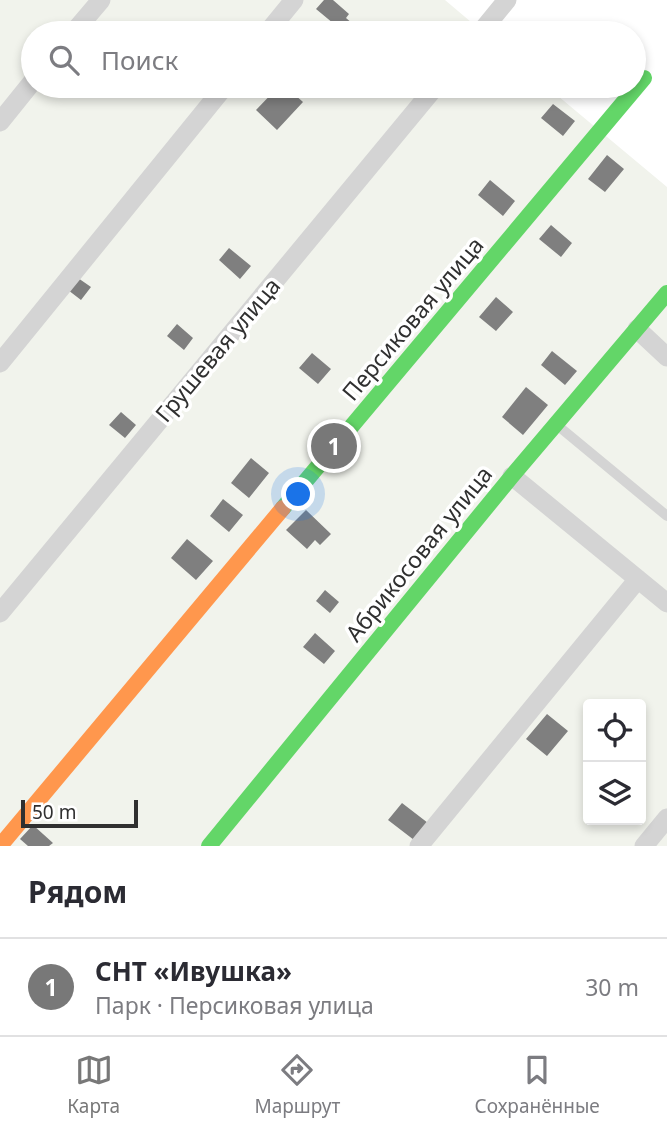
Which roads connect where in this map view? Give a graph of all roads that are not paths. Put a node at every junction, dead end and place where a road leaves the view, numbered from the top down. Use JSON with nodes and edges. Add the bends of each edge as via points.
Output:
{"nodes":[{"id":1,"x":101,"y":0,"type":"edge"},
{"id":2,"x":294,"y":0,"type":"edge"},
{"id":3,"x":507,"y":0,"type":"edge"},
{"id":4,"x":83,"y":21,"type":"edge"},
{"id":5,"x":277,"y":21,"type":"edge"},
{"id":6,"x":490,"y":21,"type":"edge"},
{"id":7,"x":21,"y":96,"type":"edge"},
{"id":8,"x":215,"y":98,"type":"edge"},
{"id":9,"x":426,"y":98,"type":"edge"},
{"id":10,"x":628,"y":98,"type":"edge"},
{"id":11,"x":0,"y":122,"type":"edge"},
{"id":12,"x":667,"y":293,"type":"edge"},
{"id":13,"x":637,"y":329,"type":"junction"},
{"id":14,"x":667,"y":357,"type":"edge"},
{"id":15,"x":0,"y":363,"type":"edge"},
{"id":16,"x":556,"y":425,"type":"junction"},
{"id":17,"x":513,"y":476,"type":"junction"},
{"id":18,"x":667,"y":516,"type":"edge"},
{"id":19,"x":638,"y":579,"type":"junction"},
{"id":20,"x":667,"y":603,"type":"edge"},
{"id":21,"x":0,"y":613,"type":"edge"},
{"id":22,"x":667,"y":818,"type":"edge"},
{"id":23,"x":0,"y":846,"type":"edge"},
{"id":24,"x":209,"y":846,"type":"edge"},
{"id":25,"x":419,"y":846,"type":"edge"},
{"id":26,"x":644,"y":846,"type":"edge"}],
"edges":[{"from":1,"to":4,"type":"street"},
{"from":2,"to":5,"type":"street"},
{"from":3,"to":6,"type":"street"},
{"from":7,"to":11,"type":"street"},
{"from":8,"to":15,"type":"street"},
{"from":9,"to":21,"type":"street","name":"Грушевая улица"},
{"from":10,"to":23,"type":"street","name":"Персиковая улица"},
{"from":12,"to":13,"type":"street","name":"Абрикосовая улица"},
{"from":13,"to":14,"type":"street"},
{"from":13,"to":16,"type":"street","name":"Абрикосовая улица"},
{"from":16,"to":17,"type":"street","name":"Абрикосовая улица"},
{"from":16,"to":18,"type":"lane"},
{"from":17,"to":19,"type":"street"},
{"from":17,"to":24,"type":"street","name":"Абрикосовая улица"},
{"from":19,"to":20,"type":"street"},
{"from":19,"to":25,"type":"street"},
{"from":22,"to":26,"type":"street"}]}
